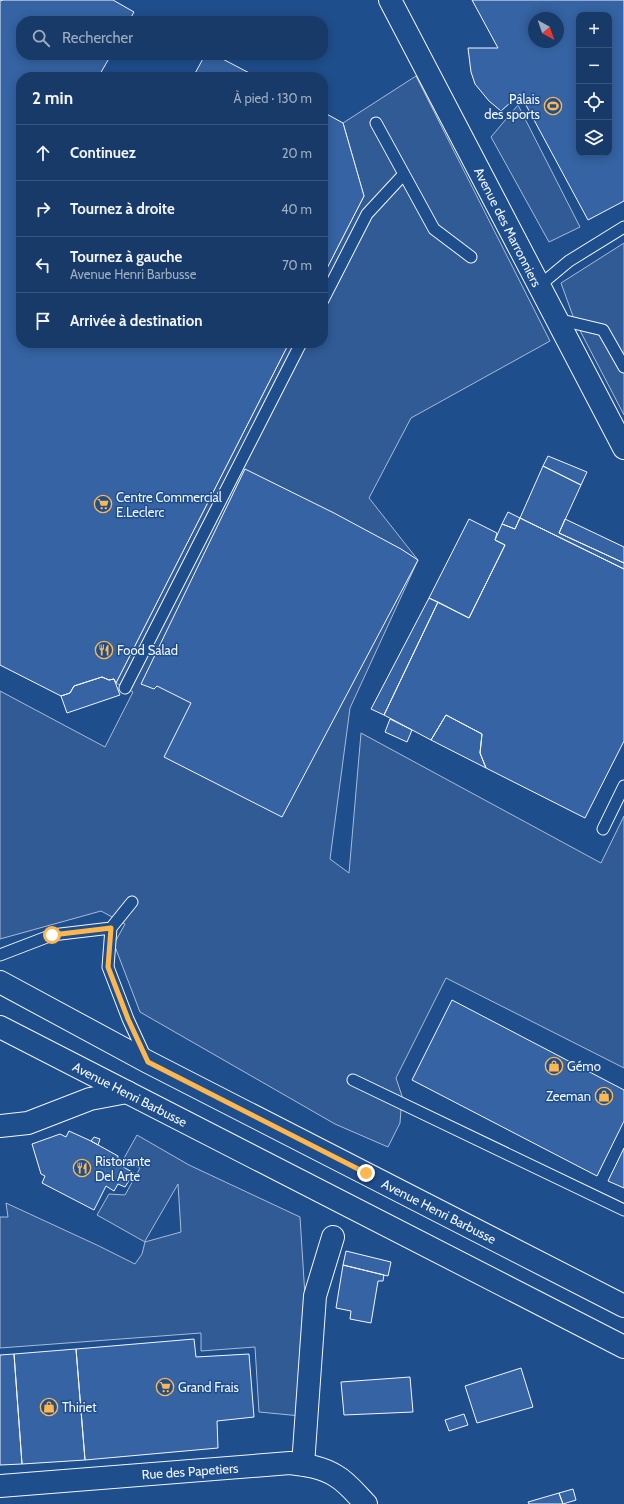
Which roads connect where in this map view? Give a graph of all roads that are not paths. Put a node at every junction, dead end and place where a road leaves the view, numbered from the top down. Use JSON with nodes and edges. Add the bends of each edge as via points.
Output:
{"nodes":[{"id":1,"x":395,"y":1,"type":"edge"},
{"id":2,"x":376,"y":123,"type":"dead end"},
{"id":3,"x":404,"y":174,"type":"junction"},
{"id":4,"x":624,"y":227,"type":"edge"},
{"id":5,"x":471,"y":257,"type":"dead end"},
{"id":6,"x":539,"y":286,"type":"junction"},
{"id":7,"x":328,"y":290,"type":"edge"},
{"id":8,"x":555,"y":318,"type":"junction"},
{"id":9,"x":298,"y":348,"type":"edge"},
{"id":10,"x":624,"y":366,"type":"edge"},
{"id":11,"x":624,"y":448,"type":"edge"},
{"id":12,"x":125,"y":688,"type":"dead end"},
{"id":13,"x":624,"y":786,"type":"edge"},
{"id":14,"x":603,"y":829,"type":"dead end"},
{"id":15,"x":132,"y":902,"type":"dead end"},
{"id":16,"x":111,"y":928,"type":"junction"},
{"id":17,"x":0,"y":955,"type":"edge"},
{"id":18,"x":0,"y":982,"type":"edge"},
{"id":19,"x":0,"y":1027,"type":"edge"},
{"id":20,"x":148,"y":1062,"type":"junction"},
{"id":21,"x":353,"y":1080,"type":"dead end"},
{"id":22,"x":127,"y":1092,"type":"junction"},
{"id":23,"x":0,"y":1126,"type":"edge"},
{"id":24,"x":624,"y":1210,"type":"edge"},
{"id":25,"x":333,"y":1237,"type":"dead end"},
{"id":26,"x":624,"y":1306,"type":"edge"},
{"id":27,"x":624,"y":1347,"type":"edge"},
{"id":28,"x":303,"y":1465,"type":"junction"},
{"id":29,"x":0,"y":1486,"type":"edge"},
{"id":30,"x":366,"y":1504,"type":"edge"}],
"edges":[{"from":1,"to":6,"type":"main road","name":"Avenue des Marronniers"},
{"from":2,"to":3,"type":"lane"},
{"from":3,"to":5,"type":"lane","via":[[434,229]]},
{"from":3,"to":7,"type":"lane","via":[[367,214]]},
{"from":4,"to":6,"type":"lane","via":[[569,261]]},
{"from":6,"to":8,"type":"main road","name":"Avenue des Marronniers"},
{"from":8,"to":10,"type":"lane","via":[[603,330]]},
{"from":8,"to":11,"type":"main road","name":"Avenue des Marronniers"},
{"from":9,"to":12,"type":"lane"},
{"from":13,"to":14,"type":"lane"},
{"from":15,"to":16,"type":"lane"},
{"from":16,"to":17,"type":"lane","via":[[52,935]]},
{"from":16,"to":20,"type":"lane","via":[[108,967]]},
{"from":18,"to":20,"type":"main road","name":"Avenue Henri Barbusse"},
{"from":19,"to":22,"type":"main road","name":"Avenue Henri Barbusse"},
{"from":20,"to":26,"type":"main road","name":"Avenue Henri Barbusse"},
{"from":21,"to":24,"type":"lane"},
{"from":22,"to":23,"type":"main road","via":[[90,1099],[28,1123]]},
{"from":22,"to":27,"type":"main road","name":"Avenue Henri Barbusse"},
{"from":25,"to":28,"type":"main road","via":[[315,1296]]},
{"from":28,"to":29,"type":"main road","name":"Rue des Papetiers","via":[[290,1463]]},
{"from":28,"to":30,"type":"main road","name":"Rue des Papetiers","via":[[323,1469],[337,1476]]}]}
